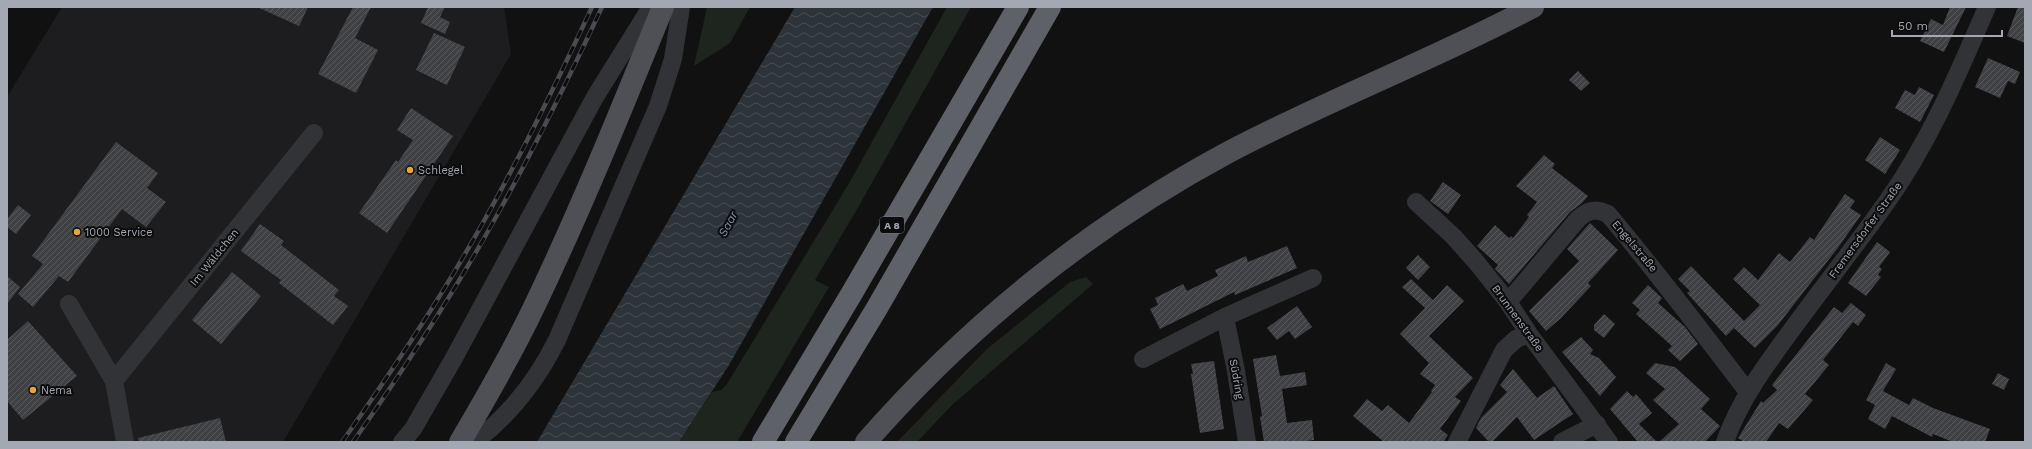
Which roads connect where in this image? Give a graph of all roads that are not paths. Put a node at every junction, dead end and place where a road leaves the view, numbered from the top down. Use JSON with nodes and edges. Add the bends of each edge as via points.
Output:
{"nodes":[{"id":1,"x":651,"y":7,"type":"edge"},
{"id":2,"x":663,"y":7,"type":"edge"},
{"id":3,"x":681,"y":7,"type":"edge"},
{"id":4,"x":1018,"y":7,"type":"edge"},
{"id":5,"x":1050,"y":7,"type":"edge"},
{"id":6,"x":1533,"y":7,"type":"edge"},
{"id":7,"x":1987,"y":7,"type":"edge"},
{"id":8,"x":314,"y":133,"type":"dead end"},
{"id":9,"x":1416,"y":202,"type":"dead end"},
{"id":10,"x":1312,"y":278,"type":"dead end"},
{"id":11,"x":1508,"y":302,"type":"junction"},
{"id":12,"x":69,"y":304,"type":"dead end"},
{"id":13,"x":1225,"y":317,"type":"junction"},
{"id":14,"x":1529,"y":334,"type":"junction"},
{"id":15,"x":1143,"y":358,"type":"dead end"},
{"id":16,"x":114,"y":381,"type":"junction"},
{"id":17,"x":1748,"y":392,"type":"junction"},
{"id":18,"x":1597,"y":424,"type":"junction"},
{"id":19,"x":126,"y":442,"type":"edge"},
{"id":20,"x":402,"y":442,"type":"edge"},
{"id":21,"x":460,"y":442,"type":"edge"},
{"id":22,"x":474,"y":442,"type":"edge"},
{"id":23,"x":763,"y":442,"type":"edge"},
{"id":24,"x":796,"y":442,"type":"edge"},
{"id":25,"x":866,"y":442,"type":"edge"},
{"id":26,"x":1247,"y":442,"type":"edge"},
{"id":27,"x":1457,"y":442,"type":"edge"},
{"id":28,"x":1562,"y":442,"type":"edge"},
{"id":29,"x":1609,"y":442,"type":"edge"},
{"id":30,"x":1725,"y":442,"type":"edge"}],
"edges":[{"from":1,"to":20,"type":"street","via":[[595,97],[454,358],[413,429]]},
{"from":2,"to":21,"type":"main road","via":[[598,164],[534,308]]},
{"from":3,"to":22,"type":"street","via":[[673,59],[658,106],[557,340],[538,375],[510,410]]},
{"from":4,"to":23,"type":"highway","number":"A 8"},
{"from":5,"to":24,"type":"highway","number":"A 8","via":[[881,301]]},
{"from":6,"to":25,"type":"main road","via":[[1227,154],[1110,226],[1060,261],[966,339],[891,413]]},
{"from":7,"to":17,"type":"street","name":"Fremersdorfer Straße","via":[[1930,130],[1908,170]]},
{"from":8,"to":16,"type":"street","name":"Im Wäldchen"},
{"from":9,"to":11,"type":"street","name":"Brunnenstraße","via":[[1463,248]]},
{"from":10,"to":13,"type":"street"},
{"from":11,"to":14,"type":"street","name":"Brunnenstraße"},
{"from":11,"to":17,"type":"street","name":"Engelstraße","via":[[1578,219],[1587,211],[1600,210],[1608,214],[1695,320]]},
{"from":12,"to":16,"type":"street"},
{"from":13,"to":15,"type":"street"},
{"from":13,"to":26,"type":"street","name":"Südring"},
{"from":14,"to":18,"type":"street","name":"Brunnenstraße"},
{"from":14,"to":27,"type":"street","via":[[1516,339],[1504,350]]},
{"from":16,"to":19,"type":"street"},
{"from":17,"to":30,"type":"street","name":"Fremersdorfer Straße","via":[[1730,426]]},
{"from":18,"to":28,"type":"street"},
{"from":18,"to":29,"type":"street","name":"Brunnenstraße"}]}
